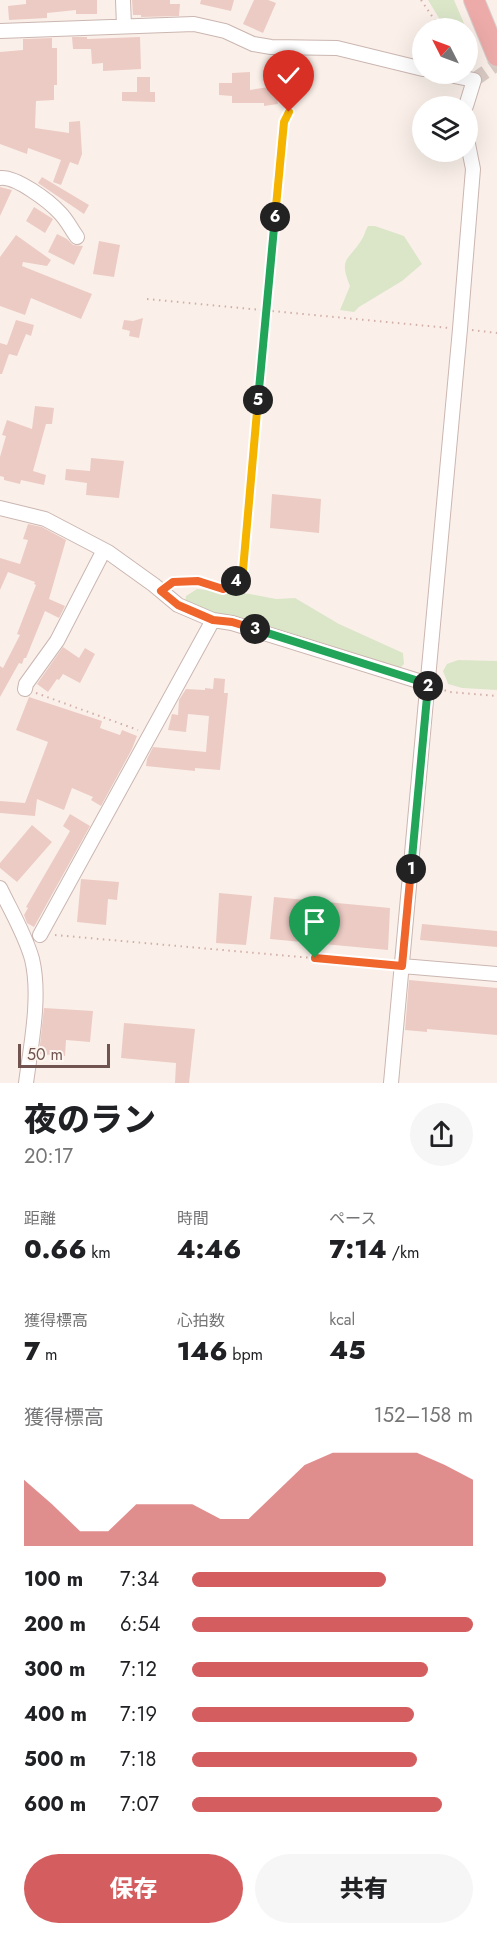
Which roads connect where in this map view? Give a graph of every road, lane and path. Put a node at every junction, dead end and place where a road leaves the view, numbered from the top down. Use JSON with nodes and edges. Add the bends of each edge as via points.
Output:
{"nodes":[{"id":1,"x":123,"y":0,"type":"edge"},
{"id":2,"x":421,"y":0,"type":"edge"},
{"id":3,"x":474,"y":0,"type":"edge"},
{"id":4,"x":433,"y":18,"type":"edge"},
{"id":5,"x":124,"y":26,"type":"junction"},
{"id":6,"x":0,"y":31,"type":"edge"},
{"id":7,"x":271,"y":47,"type":"junction"},
{"id":8,"x":497,"y":56,"type":"edge"},
{"id":9,"x":412,"y":66,"type":"edge"},
{"id":10,"x":471,"y":162,"type":"edge"},
{"id":11,"x":0,"y":178,"type":"edge"},
{"id":12,"x":77,"y":237,"type":"dead end"},
{"id":13,"x":147,"y":299,"type":"dead end"},
{"id":14,"x":266,"y":311,"type":"junction"},
{"id":15,"x":460,"y":329,"type":"junction"},
{"id":16,"x":497,"y":333,"type":"edge"},
{"id":17,"x":0,"y":508,"type":"edge"},
{"id":18,"x":104,"y":550,"type":"junction"},
{"id":19,"x":161,"y":591,"type":"junction"},
{"id":20,"x":213,"y":620,"type":"junction"},
{"id":21,"x":428,"y":684,"type":"junction"},
{"id":22,"x":25,"y":689,"type":"joint"},
{"id":23,"x":497,"y":696,"type":"edge"},
{"id":24,"x":150,"y":734,"type":"junction"},
{"id":25,"x":0,"y":888,"type":"edge"},
{"id":26,"x":40,"y":935,"type":"joint"},
{"id":27,"x":402,"y":966,"type":"junction"},
{"id":28,"x":497,"y":974,"type":"edge"},
{"id":29,"x":26,"y":1083,"type":"edge"},
{"id":30,"x":391,"y":1083,"type":"edge"}],
"edges":[{"from":1,"to":5,"type":"street"},
{"from":2,"to":4,"type":"path"},
{"from":3,"to":8,"type":"highway"},
{"from":5,"to":6,"type":"street"},
{"from":5,"to":7,"type":"street","via":[[194,24]]},
{"from":7,"to":9,"type":"street","via":[[337,48]]},
{"from":7,"to":14,"type":"path","via":[[289,112],[284,122]]},
{"from":10,"to":15,"type":"street"},
{"from":11,"to":12,"type":"street","via":[[38,195],[60,213]]},
{"from":13,"to":14,"type":"path"},
{"from":14,"to":15,"type":"path"},
{"from":14,"to":19,"type":"path","via":[[243,570],[235,583],[223,589],[198,581],[173,582]]},
{"from":15,"to":16,"type":"path"},
{"from":15,"to":21,"type":"street"},
{"from":17,"to":18,"type":"street","via":[[45,519]]},
{"from":18,"to":19,"type":"street"},
{"from":18,"to":22,"type":"street","via":[[57,641]]},
{"from":19,"to":20,"type":"street","via":[[178,605]]},
{"from":20,"to":21,"type":"street","via":[[232,622]]},
{"from":20,"to":24,"type":"street"},
{"from":21,"to":23,"type":"path","via":[[449,692]]},
{"from":21,"to":27,"type":"street"},
{"from":22,"to":24,"type":"path"},
{"from":24,"to":26,"type":"street"},
{"from":25,"to":29,"type":"street","via":[[23,934],[36,985]]},
{"from":26,"to":27,"type":"path"},
{"from":27,"to":28,"type":"street"},
{"from":27,"to":30,"type":"street"}]}
